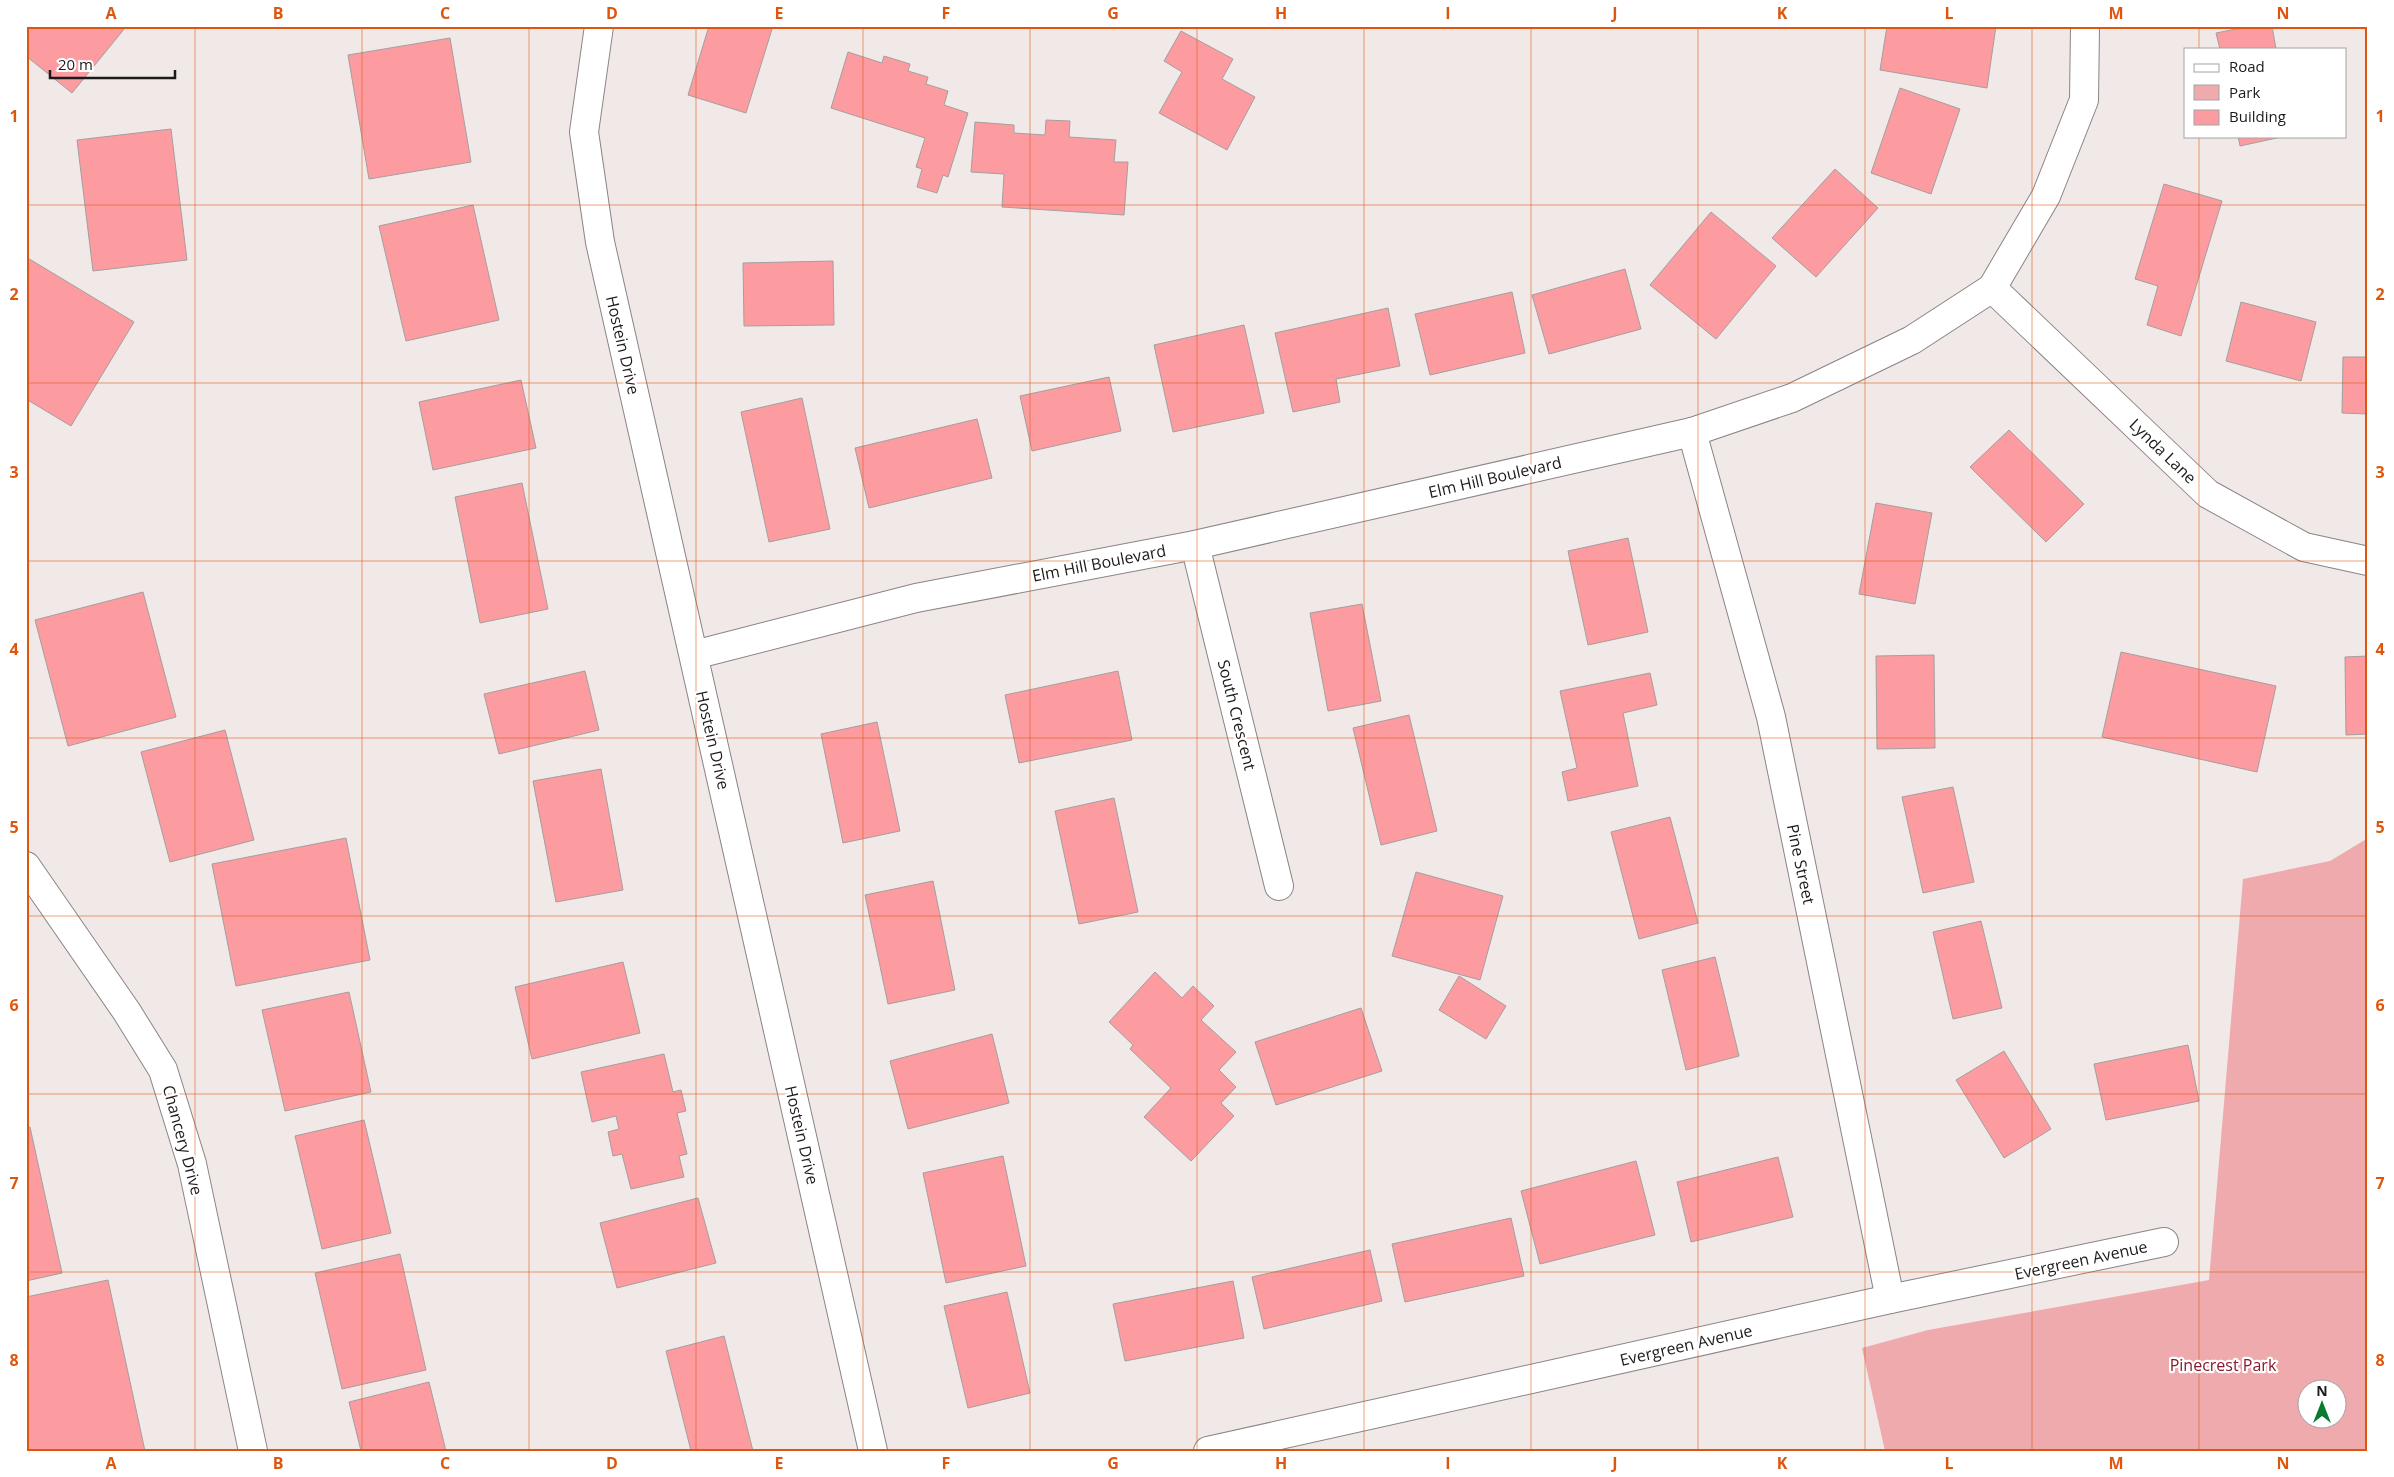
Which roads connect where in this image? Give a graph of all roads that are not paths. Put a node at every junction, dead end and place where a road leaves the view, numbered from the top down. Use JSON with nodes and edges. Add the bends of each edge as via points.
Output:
{"nodes":[{"id":1,"x":599,"y":26,"type":"edge"},
{"id":2,"x":2085,"y":26,"type":"edge"},
{"id":3,"x":1992,"y":288,"type":"junction"},
{"id":4,"x":1692,"y":432,"type":"junction"},
{"id":5,"x":1195,"y":544,"type":"junction"},
{"id":6,"x":2368,"y":560,"type":"edge"},
{"id":7,"x":694,"y":655,"type":"junction"},
{"id":8,"x":26,"y":866,"type":"edge"},
{"id":9,"x":1279,"y":886,"type":"dead end"},
{"id":10,"x":2164,"y":1242,"type":"dead end"},
{"id":11,"x":1890,"y":1299,"type":"junction"},
{"id":12,"x":254,"y":1451,"type":"edge"},
{"id":13,"x":873,"y":1451,"type":"edge"},
{"id":14,"x":1208,"y":1451,"type":"edge"}],
"edges":[{"from":1,"to":7,"type":"street","name":"Hostein Drive","via":[[584,132],[600,242]]},
{"from":2,"to":3,"type":"street","name":"Elm Hill Boulevard","via":[[2084,100],[2046,196]]},
{"from":3,"to":4,"type":"street","name":"Elm Hill Boulevard","via":[[1903,345],[1792,398]]},
{"from":3,"to":6,"type":"street","name":"Lynda Lane","via":[[2208,494],[2304,547]]},
{"from":4,"to":5,"type":"street","name":"Elm Hill Boulevard"},
{"from":4,"to":11,"type":"street","name":"Pine Street","via":[[1771,716]]},
{"from":5,"to":7,"type":"street","name":"Elm Hill Boulevard","via":[[916,598]]},
{"from":5,"to":9,"type":"street","name":"South Crescent"},
{"from":7,"to":13,"type":"street","name":"Hostein Drive"},
{"from":8,"to":12,"type":"street","name":"Chancery Drive","via":[[163,1070],[192,1164]]},
{"from":10,"to":11,"type":"street","name":"Evergreen Avenue"},
{"from":11,"to":14,"type":"street","name":"Evergreen Avenue"}]}
